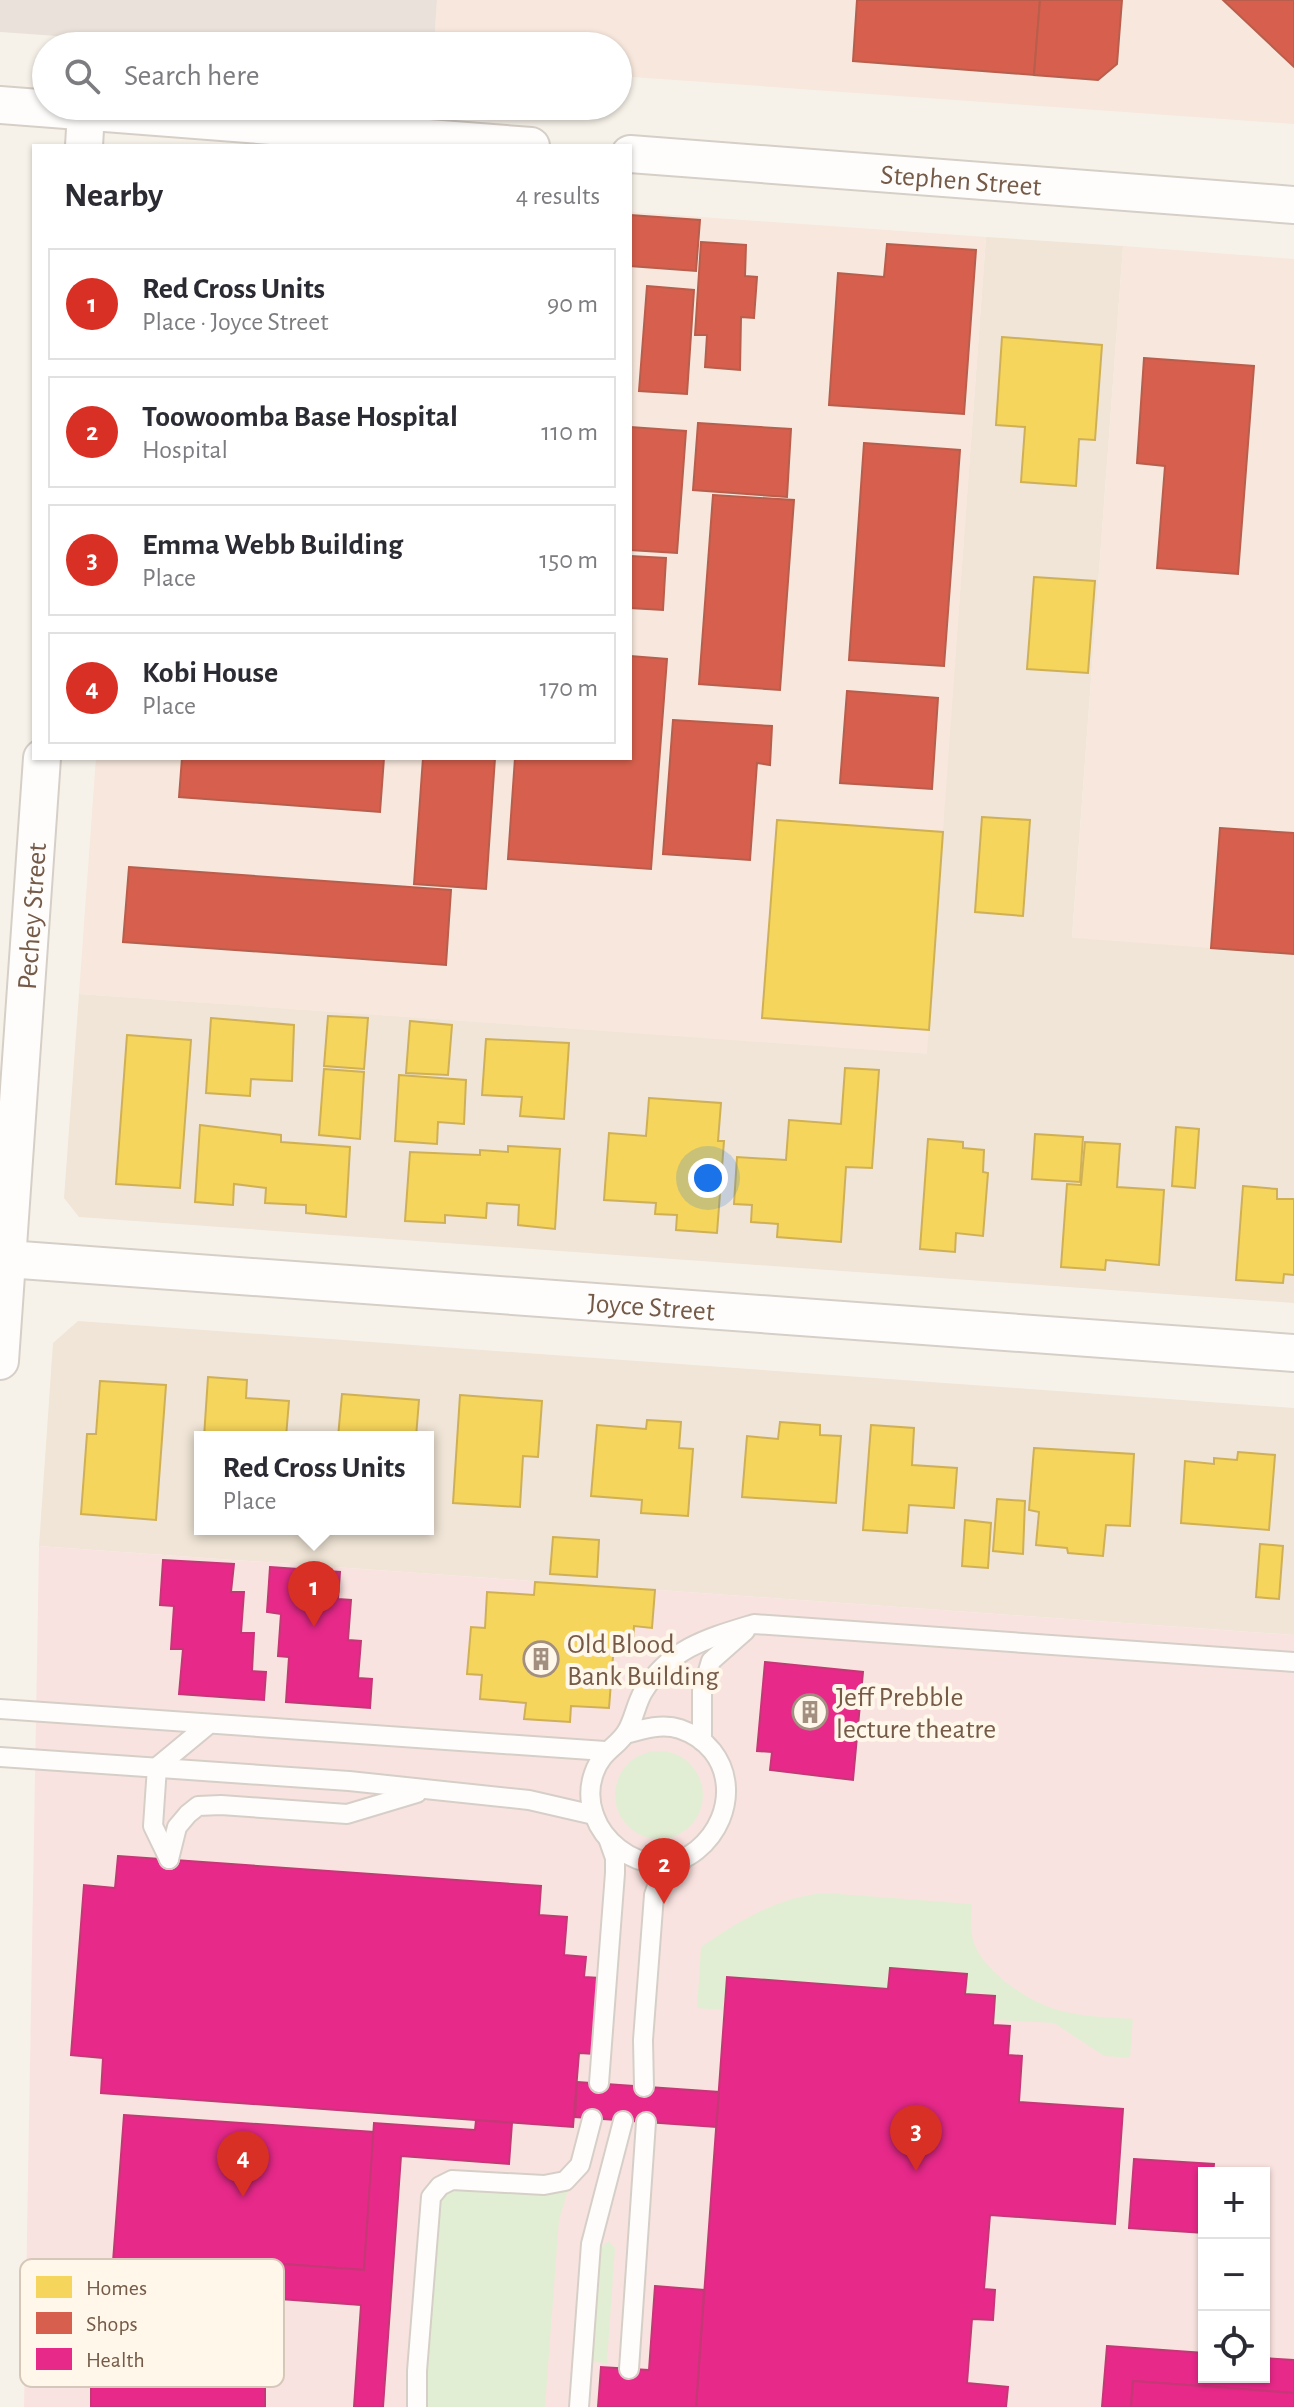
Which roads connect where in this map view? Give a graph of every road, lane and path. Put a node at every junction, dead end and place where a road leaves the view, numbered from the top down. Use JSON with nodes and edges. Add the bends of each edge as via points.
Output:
{"nodes":[{"id":1,"x":0,"y":105,"type":"edge"},
{"id":2,"x":32,"y":114,"type":"edge"},
{"id":3,"x":53,"y":120,"type":"edge"},
{"id":4,"x":85,"y":129,"type":"edge"},
{"id":5,"x":479,"y":144,"type":"edge"},
{"id":6,"x":632,"y":154,"type":"edge"},
{"id":7,"x":1294,"y":205,"type":"edge"},
{"id":8,"x":42,"y":760,"type":"edge"},
{"id":9,"x":7,"y":1259,"type":"junction"},
{"id":10,"x":1294,"y":1353,"type":"edge"},
{"id":11,"x":0,"y":1361,"type":"edge"},
{"id":12,"x":754,"y":1624,"type":"junction"},
{"id":13,"x":1294,"y":1662,"type":"edge"},
{"id":14,"x":0,"y":1709,"type":"edge"},
{"id":15,"x":209,"y":1724,"type":"junction"},
{"id":16,"x":626,"y":1734,"type":"junction"},
{"id":17,"x":702,"y":1741,"type":"junction"},
{"id":18,"x":605,"y":1751,"type":"junction"},
{"id":19,"x":0,"y":1757,"type":"edge"},
{"id":20,"x":157,"y":1767,"type":"junction"},
{"id":21,"x":428,"y":1790,"type":"junction"},
{"id":22,"x":594,"y":1815,"type":"junction"},
{"id":23,"x":609,"y":1841,"type":"junction"},
{"id":24,"x":691,"y":1855,"type":"junction"},
{"id":25,"x":599,"y":2083,"type":"dead end"},
{"id":26,"x":638,"y":2086,"type":"dead end"},
{"id":27,"x":592,"y":2119,"type":"dead end"},
{"id":28,"x":623,"y":2121,"type":"dead end"},
{"id":29,"x":646,"y":2122,"type":"dead end"},
{"id":30,"x":629,"y":2369,"type":"dead end"},
{"id":31,"x":417,"y":2407,"type":"edge"},
{"id":32,"x":579,"y":2407,"type":"edge"}],
"edges":[{"from":1,"to":2,"type":"street"},
{"from":3,"to":4,"type":"street"},
{"from":4,"to":5,"type":"street"},
{"from":6,"to":7,"type":"street","name":"Stephen Street"},
{"from":8,"to":9,"type":"street","name":"Pechey Street"},
{"from":9,"to":10,"type":"street","name":"Joyce Street"},
{"from":9,"to":11,"type":"street","name":"Pechey Street"},
{"from":12,"to":13,"type":"lane"},
{"from":12,"to":16,"type":"lane","via":[[685,1648],[661,1667],[642,1693]]},
{"from":12,"to":17,"type":"lane","via":[[711,1661],[702,1691]]},
{"from":14,"to":15,"type":"lane"},
{"from":15,"to":18,"type":"lane"},
{"from":15,"to":20,"type":"lane"},
{"from":16,"to":17,"type":"lane","via":[[652,1726],[679,1728]]},
{"from":16,"to":18,"type":"lane"},
{"from":17,"to":24,"type":"lane","via":[[719,1762],[727,1788],[725,1814],[712,1838]]},
{"from":18,"to":22,"type":"lane","via":[[593,1774]]},
{"from":19,"to":20,"type":"lane"},
{"from":20,"to":21,"type":"lane"},
{"from":20,"to":21,"type":"lane","via":[[153,1826],[169,1859],[177,1827],[198,1806],[347,1814]]},
{"from":21,"to":22,"type":"lane","via":[[529,1800]]},
{"from":22,"to":23,"type":"lane"},
{"from":23,"to":24,"type":"lane","via":[[639,1860],[666,1863]]},
{"from":23,"to":25,"type":"lane","via":[[615,1873]]},
{"from":24,"to":26,"type":"lane","via":[[669,1869],[654,1895]]},
{"from":27,"to":31,"type":"lane","via":[[580,2165],[565,2181],[544,2185],[452,2180],[431,2197]]},
{"from":28,"to":32,"type":"lane","via":[[591,2244]]},
{"from":29,"to":30,"type":"lane"}]}
